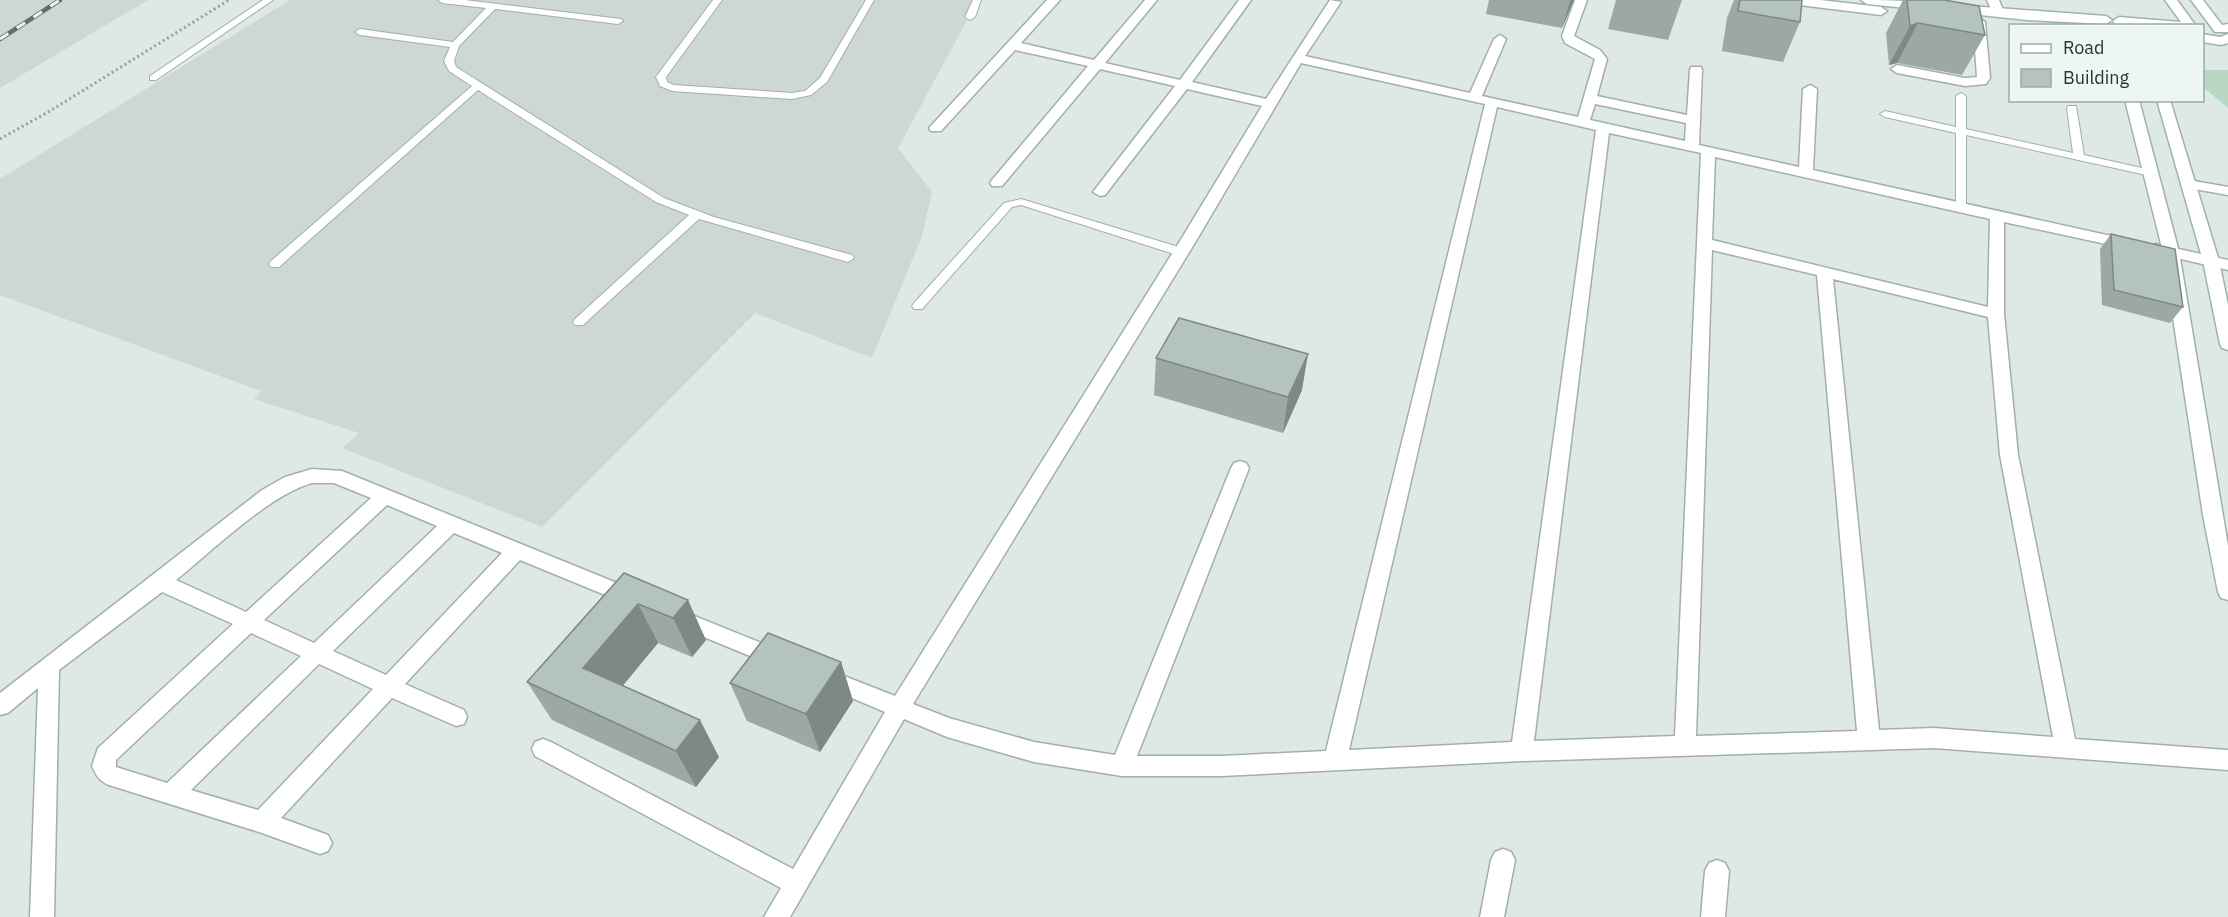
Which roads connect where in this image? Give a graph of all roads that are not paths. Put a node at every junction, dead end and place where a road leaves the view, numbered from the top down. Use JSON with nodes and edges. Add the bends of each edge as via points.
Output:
{"nodes":[{"id":1,"x":269,"y":0,"type":"edge"},
{"id":2,"x":442,"y":0,"type":"edge"},
{"id":3,"x":718,"y":0,"type":"edge"},
{"id":4,"x":870,"y":0,"type":"edge"},
{"id":5,"x":977,"y":0,"type":"edge"},
{"id":6,"x":1054,"y":0,"type":"edge"},
{"id":7,"x":1151,"y":0,"type":"edge"},
{"id":8,"x":1245,"y":0,"type":"edge"},
{"id":9,"x":1581,"y":0,"type":"edge"},
{"id":10,"x":1791,"y":0,"type":"edge"},
{"id":11,"x":1867,"y":0,"type":"edge"},
{"id":12,"x":1873,"y":0,"type":"edge"},
{"id":13,"x":1993,"y":0,"type":"edge"},
{"id":14,"x":2171,"y":0,"type":"edge"},
{"id":15,"x":2197,"y":0,"type":"edge"},
{"id":16,"x":1336,"y":1,"type":"edge"},
{"id":17,"x":493,"y":6,"type":"junction"},
{"id":18,"x":1998,"y":13,"type":"junction"},
{"id":19,"x":970,"y":17,"type":"dead end"},
{"id":20,"x":618,"y":21,"type":"dead end"},
{"id":21,"x":1979,"y":22,"type":"junction"},
{"id":22,"x":2101,"y":23,"type":"edge"},
{"id":23,"x":2125,"y":23,"type":"edge"},
{"id":24,"x":2144,"y":24,"type":"edge"},
{"id":25,"x":2189,"y":24,"type":"edge"},
{"id":26,"x":2204,"y":24,"type":"edge"},
{"id":27,"x":2009,"y":26,"type":"edge"},
{"id":28,"x":360,"y":32,"type":"dead end"},
{"id":29,"x":2226,"y":35,"type":"edge"},
{"id":30,"x":2204,"y":38,"type":"edge"},
{"id":31,"x":1500,"y":39,"type":"dead end"},
{"id":32,"x":455,"y":45,"type":"junction"},
{"id":33,"x":1011,"y":45,"type":"junction"},
{"id":34,"x":1296,"y":58,"type":"junction"},
{"id":35,"x":1097,"y":64,"type":"junction"},
{"id":36,"x":1898,"y":69,"type":"dead end"},
{"id":37,"x":1696,"y":70,"type":"dead end"},
{"id":38,"x":153,"y":78,"type":"dead end"},
{"id":39,"x":1184,"y":84,"type":"junction"},
{"id":40,"x":478,"y":85,"type":"junction"},
{"id":41,"x":1810,"y":89,"type":"dead end"},
{"id":42,"x":1961,"y":96,"type":"dead end"},
{"id":43,"x":1590,"y":99,"type":"junction"},
{"id":44,"x":1483,"y":100,"type":"junction"},
{"id":45,"x":2133,"y":102,"type":"edge"},
{"id":46,"x":2164,"y":102,"type":"edge"},
{"id":47,"x":1269,"y":104,"type":"junction"},
{"id":48,"x":2072,"y":108,"type":"dead end"},
{"id":49,"x":1885,"y":114,"type":"dead end"},
{"id":50,"x":1694,"y":120,"type":"junction"},
{"id":51,"x":1583,"y":122,"type":"junction"},
{"id":52,"x":1602,"y":126,"type":"junction"},
{"id":53,"x":936,"y":128,"type":"dead end"},
{"id":54,"x":1961,"y":131,"type":"junction"},
{"id":55,"x":1700,"y":148,"type":"junction"},
{"id":56,"x":2079,"y":157,"type":"junction"},
{"id":57,"x":1806,"y":172,"type":"junction"},
{"id":58,"x":2151,"y":173,"type":"junction"},
{"id":59,"x":997,"y":183,"type":"dead end"},
{"id":60,"x":2188,"y":184,"type":"junction"},
{"id":61,"x":2228,"y":191,"type":"edge"},
{"id":62,"x":1100,"y":192,"type":"dead end"},
{"id":63,"x":1960,"y":208,"type":"junction"},
{"id":64,"x":697,"y":214,"type":"junction"},
{"id":65,"x":1997,"y":216,"type":"junction"},
{"id":66,"x":1704,"y":243,"type":"junction"},
{"id":67,"x":1181,"y":252,"type":"junction"},
{"id":68,"x":2171,"y":252,"type":"junction"},
{"id":69,"x":848,"y":258,"type":"dead end"},
{"id":70,"x":2211,"y":261,"type":"junction"},
{"id":71,"x":275,"y":264,"type":"dead end"},
{"id":72,"x":2228,"y":265,"type":"edge"},
{"id":73,"x":1824,"y":272,"type":"junction"},
{"id":74,"x":918,"y":306,"type":"dead end"},
{"id":75,"x":1996,"y":314,"type":"junction"},
{"id":76,"x":579,"y":322,"type":"dead end"},
{"id":77,"x":2228,"y":344,"type":"edge"},
{"id":78,"x":1240,"y":468,"type":"dead end"},
{"id":79,"x":385,"y":496,"type":"junction"},
{"id":80,"x":452,"y":524,"type":"junction"},
{"id":81,"x":516,"y":550,"type":"junction"},
{"id":82,"x":160,"y":582,"type":"junction"},
{"id":83,"x":2228,"y":591,"type":"edge"},
{"id":84,"x":249,"y":622,"type":"junction"},
{"id":85,"x":317,"y":653,"type":"junction"},
{"id":86,"x":49,"y":666,"type":"junction"},
{"id":87,"x":389,"y":686,"type":"junction"},
{"id":88,"x":0,"y":706,"type":"edge"},
{"id":89,"x":899,"y":708,"type":"junction"},
{"id":90,"x":456,"y":717,"type":"dead end"},
{"id":91,"x":1869,"y":740,"type":"junction"},
{"id":92,"x":1685,"y":746,"type":"junction"},
{"id":93,"x":2066,"y":748,"type":"junction"},
{"id":94,"x":543,"y":749,"type":"dead end"},
{"id":95,"x":1522,"y":751,"type":"junction"},
{"id":96,"x":2228,"y":760,"type":"edge"},
{"id":97,"x":1335,"y":761,"type":"junction"},
{"id":98,"x":1122,"y":766,"type":"junction"},
{"id":99,"x":171,"y":794,"type":"junction"},
{"id":100,"x":262,"y":822,"type":"junction"},
{"id":101,"x":320,"y":843,"type":"dead end"},
{"id":102,"x":1503,"y":860,"type":"dead end"},
{"id":103,"x":1717,"y":872,"type":"dead end"},
{"id":104,"x":797,"y":884,"type":"junction"},
{"id":105,"x":42,"y":917,"type":"edge"},
{"id":106,"x":776,"y":917,"type":"edge"},
{"id":107,"x":1492,"y":917,"type":"edge"},
{"id":108,"x":1713,"y":917,"type":"edge"}],
"edges":[{"from":1,"to":38,"type":"lane"},
{"from":2,"to":17,"type":"lane"},
{"from":3,"to":4,"type":"lane","via":[[661,77],[663,84],[672,88],[792,96],[808,93],[824,80]]},
{"from":5,"to":19,"type":"lane"},
{"from":6,"to":33,"type":"street"},
{"from":7,"to":35,"type":"street"},
{"from":8,"to":39,"type":"street"},
{"from":9,"to":43,"type":"street","via":[[1568,36],[1601,59]]},
{"from":10,"to":21,"type":"street"},
{"from":11,"to":12,"type":"street"},
{"from":12,"to":18,"type":"street"},
{"from":13,"to":18,"type":"street"},
{"from":14,"to":25,"type":"street"},
{"from":15,"to":29,"type":"street"},
{"from":16,"to":34,"type":"street"},
{"from":17,"to":20,"type":"lane"},
{"from":17,"to":32,"type":"lane"},
{"from":18,"to":22,"type":"street"},
{"from":21,"to":27,"type":"street"},
{"from":21,"to":36,"type":"street","via":[[1984,78],[1981,81],[1965,82]]},
{"from":22,"to":23,"type":"street"},
{"from":23,"to":24,"type":"street"},
{"from":26,"to":29,"type":"street"},
{"from":28,"to":32,"type":"lane"},
{"from":29,"to":30,"type":"street","via":[[2221,41]]},
{"from":31,"to":44,"type":"street"},
{"from":32,"to":40,"type":"lane","via":[[449,61],[452,69]]},
{"from":33,"to":35,"type":"street"},
{"from":33,"to":53,"type":"street"},
{"from":34,"to":44,"type":"street"},
{"from":34,"to":47,"type":"street"},
{"from":35,"to":39,"type":"street"},
{"from":35,"to":59,"type":"street"},
{"from":37,"to":50,"type":"street"},
{"from":39,"to":47,"type":"street"},
{"from":39,"to":62,"type":"street"},
{"from":40,"to":64,"type":"lane","via":[[660,200]]},
{"from":40,"to":71,"type":"lane"},
{"from":41,"to":57,"type":"street"},
{"from":42,"to":54,"type":"lane"},
{"from":43,"to":50,"type":"street"},
{"from":43,"to":51,"type":"street"},
{"from":44,"to":51,"type":"street"},
{"from":44,"to":97,"type":"street"},
{"from":45,"to":58,"type":"street"},
{"from":46,"to":60,"type":"street"},
{"from":47,"to":67,"type":"street"},
{"from":48,"to":56,"type":"lane"},
{"from":49,"to":54,"type":"lane"},
{"from":50,"to":55,"type":"street"},
{"from":51,"to":52,"type":"street"},
{"from":52,"to":55,"type":"street"},
{"from":52,"to":95,"type":"street"},
{"from":54,"to":56,"type":"lane"},
{"from":54,"to":63,"type":"lane"},
{"from":55,"to":57,"type":"street"},
{"from":55,"to":66,"type":"street"},
{"from":56,"to":58,"type":"lane"},
{"from":57,"to":63,"type":"street"},
{"from":58,"to":68,"type":"street"},
{"from":60,"to":61,"type":"street"},
{"from":60,"to":70,"type":"street"},
{"from":63,"to":65,"type":"street"},
{"from":64,"to":69,"type":"lane"},
{"from":64,"to":76,"type":"lane"},
{"from":65,"to":68,"type":"street"},
{"from":65,"to":75,"type":"street"},
{"from":66,"to":73,"type":"street"},
{"from":66,"to":92,"type":"street"},
{"from":67,"to":74,"type":"lane","via":[[1015,202],[1008,205]]},
{"from":67,"to":89,"type":"street"},
{"from":68,"to":70,"type":"street"},
{"from":68,"to":83,"type":"street","via":[[2212,515]]},
{"from":70,"to":72,"type":"street"},
{"from":70,"to":77,"type":"street"},
{"from":73,"to":75,"type":"street"},
{"from":73,"to":91,"type":"street"},
{"from":75,"to":93,"type":"street","via":[[2009,455]]},
{"from":78,"to":98,"type":"street"},
{"from":79,"to":80,"type":"street"},
{"from":79,"to":82,"type":"street","via":[[336,476],[312,476],[291,482],[269,495]]},
{"from":79,"to":84,"type":"street"},
{"from":80,"to":81,"type":"street"},
{"from":80,"to":85,"type":"street"},
{"from":81,"to":87,"type":"street"},
{"from":81,"to":89,"type":"street"},
{"from":82,"to":84,"type":"street"},
{"from":82,"to":86,"type":"street"},
{"from":84,"to":85,"type":"street"},
{"from":84,"to":99,"type":"street","via":[[106,755],[103,766],[109,775]]},
{"from":85,"to":87,"type":"street"},
{"from":85,"to":99,"type":"street"},
{"from":86,"to":88,"type":"street"},
{"from":86,"to":105,"type":"street"},
{"from":87,"to":90,"type":"street"},
{"from":87,"to":100,"type":"street"},
{"from":89,"to":98,"type":"street","via":[[947,727],[1034,752]]},
{"from":89,"to":104,"type":"street"},
{"from":91,"to":92,"type":"street"},
{"from":91,"to":93,"type":"street","via":[[1934,738]]},
{"from":92,"to":95,"type":"street"},
{"from":93,"to":96,"type":"street"},
{"from":94,"to":104,"type":"street"},
{"from":95,"to":97,"type":"street"},
{"from":97,"to":98,"type":"street"},
{"from":99,"to":100,"type":"street"},
{"from":100,"to":101,"type":"street"},
{"from":102,"to":107,"type":"street"},
{"from":103,"to":108,"type":"street"},
{"from":104,"to":106,"type":"street"}]}
